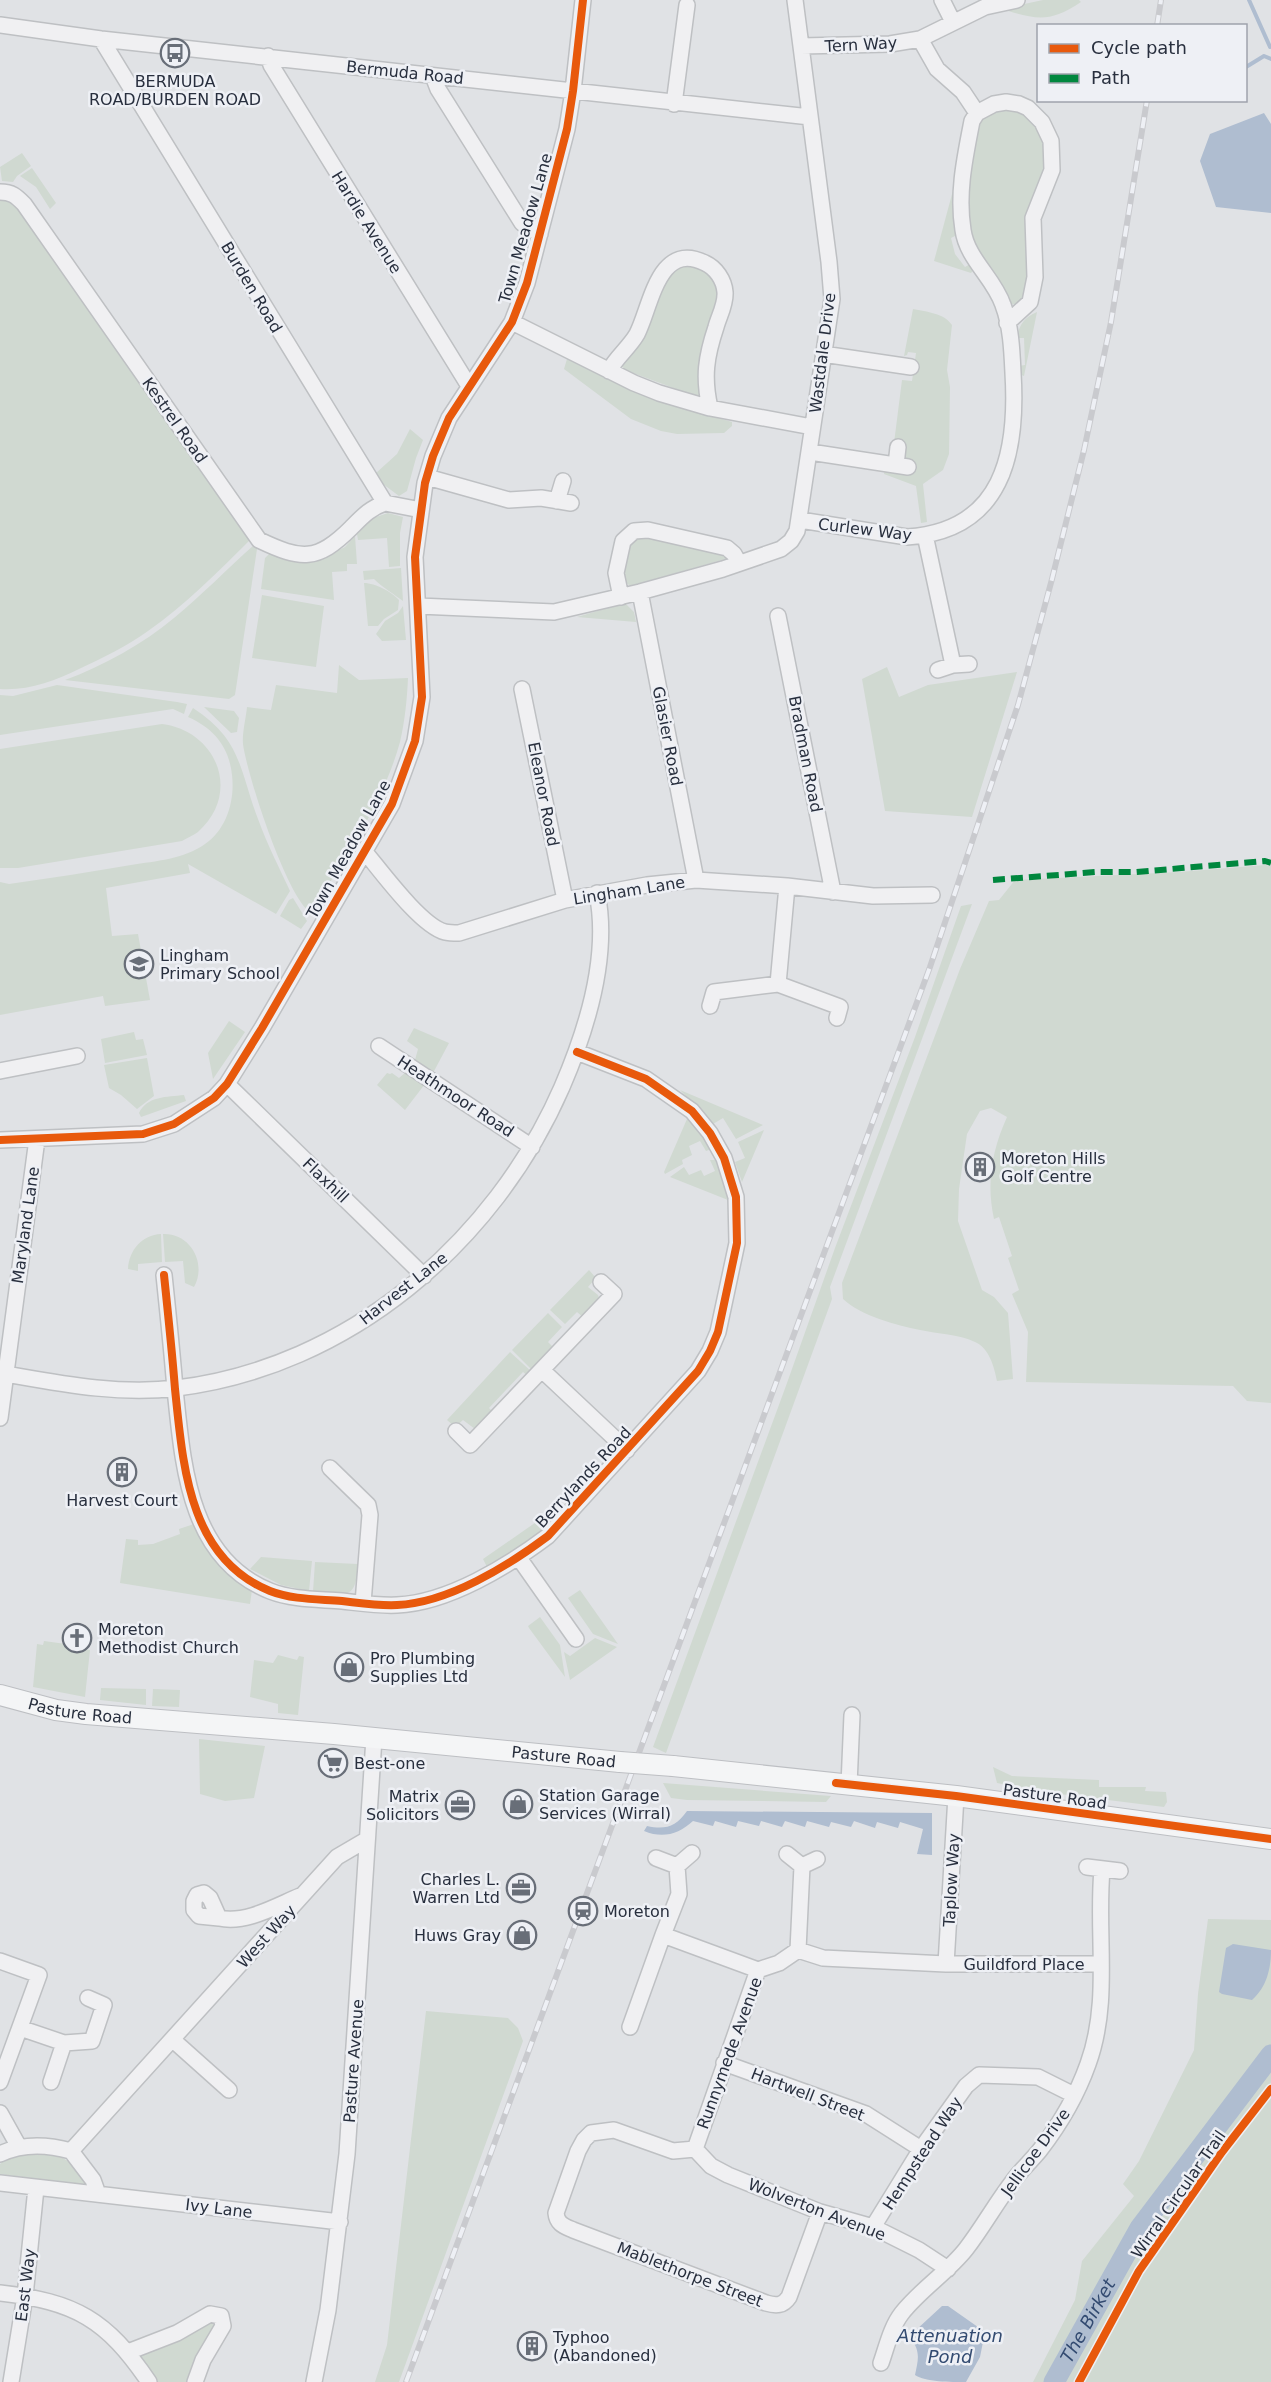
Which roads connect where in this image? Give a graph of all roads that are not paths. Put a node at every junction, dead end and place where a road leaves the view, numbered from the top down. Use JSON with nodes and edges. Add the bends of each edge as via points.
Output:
{"nodes":[{"id":1,"x":583,"y":0,"type":"edge"},
{"id":2,"x":795,"y":0,"type":"edge"},
{"id":3,"x":942,"y":0,"type":"edge"},
{"id":4,"x":1017,"y":0,"type":"edge"},
{"id":5,"x":984,"y":4,"type":"edge"},
{"id":6,"x":687,"y":5,"type":"dead end"},
{"id":7,"x":953,"y":22,"type":"junction"},
{"id":8,"x":0,"y":25,"type":"edge"},
{"id":9,"x":101,"y":39,"type":"junction"},
{"id":10,"x":920,"y":39,"type":"junction"},
{"id":11,"x":801,"y":46,"type":"junction"},
{"id":12,"x":268,"y":56,"type":"junction"},
{"id":13,"x":433,"y":76,"type":"junction"},
{"id":14,"x":573,"y":91,"type":"junction"},
{"id":15,"x":674,"y":104,"type":"junction"},
{"id":16,"x":977,"y":114,"type":"junction"},
{"id":17,"x":810,"y":117,"type":"junction"},
{"id":18,"x":0,"y":192,"type":"edge"},
{"id":19,"x":540,"y":234,"type":"junction"},
{"id":20,"x":512,"y":322,"type":"junction"},
{"id":21,"x":1007,"y":323,"type":"junction"},
{"id":22,"x":823,"y":354,"type":"junction"},
{"id":23,"x":911,"y":367,"type":"dead end"},
{"id":24,"x":609,"y":371,"type":"junction"},
{"id":25,"x":469,"y":386,"type":"junction"},
{"id":26,"x":710,"y":408,"type":"junction"},
{"id":27,"x":812,"y":427,"type":"junction"},
{"id":28,"x":898,"y":447,"type":"dead end"},
{"id":29,"x":810,"y":452,"type":"junction"},
{"id":30,"x":427,"y":477,"type":"junction"},
{"id":31,"x":563,"y":482,"type":"dead end"},
{"id":32,"x":385,"y":503,"type":"junction"},
{"id":33,"x":421,"y":510,"type":"junction"},
{"id":34,"x":800,"y":520,"type":"junction"},
{"id":35,"x":925,"y":536,"type":"junction"},
{"id":36,"x":739,"y":563,"type":"junction"},
{"id":37,"x":640,"y":592,"type":"junction"},
{"id":38,"x":621,"y":597,"type":"junction"},
{"id":39,"x":419,"y":606,"type":"junction"},
{"id":40,"x":778,"y":616,"type":"dead end"},
{"id":41,"x":969,"y":664,"type":"dead end"},
{"id":42,"x":522,"y":689,"type":"dead end"},
{"id":43,"x":365,"y":852,"type":"junction"},
{"id":44,"x":696,"y":880,"type":"junction"},
{"id":45,"x":787,"y":886,"type":"junction"},
{"id":46,"x":833,"y":892,"type":"junction"},
{"id":47,"x":597,"y":893,"type":"junction"},
{"id":48,"x":932,"y":895,"type":"dead end"},
{"id":49,"x":565,"y":900,"type":"junction"},
{"id":50,"x":778,"y":984,"type":"junction"},
{"id":51,"x":710,"y":1006,"type":"dead end"},
{"id":52,"x":837,"y":1018,"type":"dead end"},
{"id":53,"x":379,"y":1046,"type":"dead end"},
{"id":54,"x":577,"y":1052,"type":"junction"},
{"id":55,"x":77,"y":1056,"type":"dead end"},
{"id":56,"x":0,"y":1071,"type":"edge"},
{"id":57,"x":227,"y":1084,"type":"junction"},
{"id":58,"x":37,"y":1139,"type":"junction"},
{"id":59,"x":0,"y":1140,"type":"edge"},
{"id":60,"x":532,"y":1147,"type":"junction"},
{"id":61,"x":164,"y":1275,"type":"dead end"},
{"id":62,"x":424,"y":1276,"type":"junction"},
{"id":63,"x":601,"y":1282,"type":"dead end"},
{"id":64,"x":543,"y":1371,"type":"junction"},
{"id":65,"x":6,"y":1374,"type":"junction"},
{"id":66,"x":175,"y":1388,"type":"junction"},
{"id":67,"x":0,"y":1418,"type":"edge"},
{"id":68,"x":456,"y":1431,"type":"dead end"},
{"id":69,"x":627,"y":1450,"type":"junction"},
{"id":70,"x":330,"y":1468,"type":"dead end"},
{"id":71,"x":519,"y":1558,"type":"junction"},
{"id":72,"x":363,"y":1603,"type":"junction"},
{"id":73,"x":576,"y":1639,"type":"dead end"},
{"id":74,"x":0,"y":1695,"type":"edge"},
{"id":75,"x":852,"y":1715,"type":"dead end"},
{"id":76,"x":374,"y":1738,"type":"junction"},
{"id":77,"x":849,"y":1785,"type":"junction"},
{"id":78,"x":956,"y":1797,"type":"junction"},
{"id":79,"x":1271,"y":1839,"type":"edge"},
{"id":80,"x":366,"y":1840,"type":"junction"},
{"id":81,"x":692,"y":1853,"type":"dead end"},
{"id":82,"x":787,"y":1854,"type":"dead end"},
{"id":83,"x":656,"y":1858,"type":"dead end"},
{"id":84,"x":817,"y":1859,"type":"dead end"},
{"id":85,"x":677,"y":1866,"type":"junction"},
{"id":86,"x":801,"y":1866,"type":"junction"},
{"id":87,"x":1086,"y":1868,"type":"dead end"},
{"id":88,"x":1102,"y":1870,"type":"junction"},
{"id":89,"x":1120,"y":1871,"type":"dead end"},
{"id":90,"x":303,"y":1894,"type":"junction"},
{"id":91,"x":219,"y":1918,"type":"dead end"},
{"id":92,"x":663,"y":1935,"type":"junction"},
{"id":93,"x":798,"y":1950,"type":"junction"},
{"id":94,"x":0,"y":1961,"type":"edge"},
{"id":95,"x":946,"y":1964,"type":"junction"},
{"id":96,"x":1101,"y":1964,"type":"junction"},
{"id":97,"x":758,"y":1970,"type":"junction"},
{"id":98,"x":88,"y":1998,"type":"dead end"},
{"id":99,"x":630,"y":2027,"type":"dead end"},
{"id":100,"x":20,"y":2028,"type":"junction"},
{"id":101,"x":172,"y":2040,"type":"junction"},
{"id":102,"x":64,"y":2043,"type":"junction"},
{"id":103,"x":724,"y":2063,"type":"junction"},
{"id":104,"x":0,"y":2081,"type":"edge"},
{"id":105,"x":51,"y":2082,"type":"dead end"},
{"id":106,"x":229,"y":2090,"type":"dead end"},
{"id":107,"x":1074,"y":2095,"type":"junction"},
{"id":108,"x":0,"y":2113,"type":"edge"},
{"id":109,"x":19,"y":2147,"type":"junction"},
{"id":110,"x":695,"y":2149,"type":"junction"},
{"id":111,"x":921,"y":2149,"type":"junction"},
{"id":112,"x":71,"y":2151,"type":"junction"},
{"id":113,"x":0,"y":2154,"type":"edge"},
{"id":114,"x":0,"y":2183,"type":"edge"},
{"id":115,"x":36,"y":2188,"type":"junction"},
{"id":116,"x":98,"y":2194,"type":"junction"},
{"id":117,"x":820,"y":2212,"type":"junction"},
{"id":118,"x":340,"y":2222,"type":"junction"},
{"id":119,"x":873,"y":2227,"type":"junction"},
{"id":120,"x":948,"y":2269,"type":"junction"},
{"id":121,"x":0,"y":2293,"type":"edge"},
{"id":122,"x":25,"y":2296,"type":"junction"},
{"id":123,"x":128,"y":2352,"type":"junction"},
{"id":124,"x":881,"y":2363,"type":"dead end"},
{"id":125,"x":11,"y":2382,"type":"edge"},
{"id":126,"x":149,"y":2382,"type":"edge"},
{"id":127,"x":195,"y":2382,"type":"edge"},
{"id":128,"x":314,"y":2382,"type":"edge"}],
"edges":[{"from":1,"to":14,"type":"street","name":"Town Meadow Lane"},
{"from":2,"to":11,"type":"street","name":"Wastdale Drive"},
{"from":3,"to":7,"type":"street"},
{"from":4,"to":5,"type":"street","name":"Tern Way"},
{"from":5,"to":7,"type":"street","name":"Tern Way"},
{"from":6,"to":15,"type":"street"},
{"from":7,"to":10,"type":"street","name":"Tern Way"},
{"from":8,"to":9,"type":"street","name":"Bermuda Road"},
{"from":9,"to":12,"type":"street","name":"Bermuda Road"},
{"from":9,"to":32,"type":"street","name":"Burden Road"},
{"from":10,"to":11,"type":"street","name":"Tern Way","via":[[890,44]]},
{"from":10,"to":16,"type":"street","via":[[937,69],[963,92]]},
{"from":11,"to":17,"type":"street","name":"Wastdale Drive"},
{"from":12,"to":13,"type":"street","name":"Bermuda Road"},
{"from":12,"to":25,"type":"street","name":"Hardie Avenue"},
{"from":13,"to":14,"type":"street","name":"Bermuda Road"},
{"from":13,"to":19,"type":"street","via":[[522,223]]},
{"from":14,"to":15,"type":"street","name":"Bermuda Road"},
{"from":14,"to":19,"type":"street","name":"Town Meadow Lane"},
{"from":15,"to":17,"type":"street","name":"Bermuda Road"},
{"from":16,"to":21,"type":"street","name":"Curlew Way","via":[[972,121],[960,192],[963,232],[974,259],[999,296]]},
{"from":16,"to":21,"type":"street","via":[[994,104],[1019,104],[1042,122],[1050,141],[1052,170],[1033,218],[1035,277],[1030,302]]},
{"from":17,"to":22,"type":"street","name":"Wastdale Drive","via":[[832,299]]},
{"from":18,"to":32,"type":"street","name":"Kestrel Road","via":[[16,195],[24,204],[259,540],[288,554],[321,551],[337,542],[372,508]]},
{"from":19,"to":20,"type":"street","name":"Town Meadow Lane"},
{"from":20,"to":24,"type":"street"},
{"from":20,"to":25,"type":"street","name":"Town Meadow Lane"},
{"from":21,"to":35,"type":"street","name":"Curlew Way","via":[[1015,404],[1003,476],[984,505],[957,525]]},
{"from":22,"to":23,"type":"street"},
{"from":22,"to":27,"type":"street","name":"Wastdale Drive"},
{"from":24,"to":26,"type":"street","via":[[659,393]]},
{"from":24,"to":26,"type":"street","via":[[638,333],[663,271],[683,259],[707,263],[716,271],[725,292],[705,360]]},
{"from":25,"to":30,"type":"street","name":"Town Meadow Lane","via":[[449,418]]},
{"from":26,"to":27,"type":"street"},
{"from":27,"to":29,"type":"street","name":"Wastdale Drive"},
{"from":28,"to":29,"type":"street","via":[[902,466]]},
{"from":29,"to":34,"type":"street","name":"Wastdale Drive"},
{"from":30,"to":31,"type":"street","via":[[509,500],[541,498],[564,502]]},
{"from":30,"to":33,"type":"street","name":"Town Meadow Lane"},
{"from":32,"to":33,"type":"street"},
{"from":33,"to":39,"type":"street","name":"Town Meadow Lane","via":[[415,557]]},
{"from":34,"to":35,"type":"street","name":"Curlew Way","via":[[908,537]]},
{"from":34,"to":36,"type":"street","name":"Wastdale Drive","via":[[791,541],[781,549]]},
{"from":35,"to":41,"type":"street","via":[[946,668]]},
{"from":36,"to":37,"type":"street","name":"Wastdale Drive"},
{"from":36,"to":38,"type":"street","via":[[727,548],[648,530],[634,531],[623,541],[616,573]]},
{"from":37,"to":38,"type":"street","name":"Wastdale Drive"},
{"from":37,"to":44,"type":"street","name":"Glasier Road"},
{"from":38,"to":39,"type":"street","name":"Wastdale Drive","via":[[554,612]]},
{"from":39,"to":43,"type":"street","name":"Town Meadow Lane","via":[[422,697],[415,741],[392,804]]},
{"from":40,"to":46,"type":"street","name":"Bradman Road"},
{"from":42,"to":49,"type":"street","name":"Eleanor Road"},
{"from":43,"to":49,"type":"street","name":"Lingham Lane","via":[[417,913],[443,932],[459,933]]},
{"from":43,"to":57,"type":"street","name":"Town Meadow Lane"},
{"from":44,"to":45,"type":"street","name":"Lingham Lane"},
{"from":44,"to":47,"type":"street","name":"Lingham Lane"},
{"from":45,"to":46,"type":"street","name":"Lingham Lane"},
{"from":45,"to":50,"type":"street"},
{"from":46,"to":48,"type":"street","name":"Lingham Lane","via":[[873,897]]},
{"from":47,"to":49,"type":"street","name":"Lingham Lane"},
{"from":47,"to":54,"type":"street","name":"Harvest Lane","via":[[598,959]]},
{"from":50,"to":51,"type":"street","via":[[714,992]]},
{"from":50,"to":52,"type":"street","via":[[840,1007]]},
{"from":53,"to":60,"type":"street","name":"Heathmoor Road"},
{"from":54,"to":60,"type":"street","name":"Harvest Lane"},
{"from":54,"to":69,"type":"street","name":"Berrylands Road","via":[[646,1079],[692,1111],[719,1148],[736,1197],[737,1243],[714,1342],[698,1371]]},
{"from":55,"to":56,"type":"street"},
{"from":57,"to":58,"type":"street","name":"Town Meadow Lane","via":[[201,1108],[159,1130]]},
{"from":57,"to":62,"type":"street","name":"Flaxhill"},
{"from":58,"to":59,"type":"street","name":"Town Meadow Lane"},
{"from":58,"to":65,"type":"street","name":"Maryland Lane"},
{"from":60,"to":62,"type":"street","name":"Harvest Lane","via":[[500,1195]]},
{"from":61,"to":66,"type":"street","name":"Berrylands Road"},
{"from":62,"to":66,"type":"street","name":"Harvest Lane","via":[[316,1348],[228,1379]]},
{"from":63,"to":64,"type":"street","via":[[614,1294]]},
{"from":64,"to":68,"type":"street","via":[[471,1445]]},
{"from":64,"to":69,"type":"street"},
{"from":65,"to":66,"type":"street","name":"Harvest Lane","via":[[104,1390]]},
{"from":65,"to":67,"type":"street","name":"Maryland Lane"},
{"from":66,"to":72,"type":"street","name":"Berrylands Road","via":[[181,1449],[191,1494],[201,1524],[223,1556],[243,1575],[270,1591],[300,1598]]},
{"from":69,"to":71,"type":"street","name":"Berrylands Road","via":[[548,1536]]},
{"from":70,"to":72,"type":"street","via":[[368,1505]]},
{"from":71,"to":72,"type":"street","name":"Berrylands Road","via":[[434,1598],[398,1605]]},
{"from":71,"to":73,"type":"street"},
{"from":74,"to":76,"type":"main road","name":"Pasture Road","via":[[86,1714]]},
{"from":75,"to":77,"type":"street"},
{"from":76,"to":77,"type":"main road","name":"Pasture Road","bridge":true},
{"from":76,"to":80,"type":"street","name":"Pasture Avenue"},
{"from":77,"to":78,"type":"main road","name":"Pasture Road"},
{"from":78,"to":79,"type":"main road","name":"Pasture Road"},
{"from":78,"to":95,"type":"street","name":"Taplow Way"},
{"from":80,"to":90,"type":"street","name":"West Way","via":[[337,1857]]},
{"from":80,"to":118,"type":"street","name":"Pasture Avenue"},
{"from":81,"to":85,"type":"street"},
{"from":82,"to":86,"type":"street"},
{"from":83,"to":85,"type":"street"},
{"from":84,"to":86,"type":"street"},
{"from":85,"to":92,"type":"street","via":[[679,1894]]},
{"from":86,"to":93,"type":"street"},
{"from":87,"to":88,"type":"street"},
{"from":88,"to":89,"type":"street"},
{"from":88,"to":96,"type":"street","name":"Jellicoe Drive"},
{"from":90,"to":91,"type":"street","via":[[244,1918]]},
{"from":90,"to":101,"type":"street","name":"West Way"},
{"from":92,"to":97,"type":"street"},
{"from":92,"to":99,"type":"street"},
{"from":93,"to":95,"type":"street","via":[[823,1958]]},
{"from":93,"to":97,"type":"street","name":"Runnymede Avenue","via":[[779,1963]]},
{"from":94,"to":100,"type":"street","via":[[39,1975]]},
{"from":95,"to":96,"type":"street","name":"Guildford Place"},
{"from":96,"to":107,"type":"street","name":"Jellicoe Drive","via":[[1102,1999],[1097,2033]]},
{"from":97,"to":103,"type":"street","name":"Runnymede Avenue"},
{"from":98,"to":102,"type":"street","via":[[104,2005],[92,2040]]},
{"from":100,"to":102,"type":"street"},
{"from":100,"to":104,"type":"street"},
{"from":101,"to":106,"type":"street"},
{"from":101,"to":112,"type":"street","name":"West Way"},
{"from":102,"to":105,"type":"street"},
{"from":103,"to":110,"type":"street","name":"Runnymede Avenue"},
{"from":103,"to":111,"type":"street","name":"Hartwell Street","via":[[866,2114]]},
{"from":107,"to":111,"type":"street","name":"Hempstead Way","via":[[1038,2077],[979,2075],[966,2086]]},
{"from":107,"to":120,"type":"street","name":"Jellicoe Drive","via":[[1060,2123]]},
{"from":108,"to":109,"type":"street"},
{"from":109,"to":112,"type":"street","via":[[40,2145]]},
{"from":109,"to":113,"type":"street"},
{"from":110,"to":117,"type":"street","name":"Wolverton Avenue","via":[[711,2166],[728,2175]]},
{"from":110,"to":117,"type":"street","name":"Mablethorpe Street","via":[[673,2151],[614,2130],[591,2133],[578,2151],[556,2213],[559,2223],[779,2305],[789,2297]]},
{"from":111,"to":119,"type":"street","name":"Hempstead Way"},
{"from":112,"to":116,"type":"street","via":[[93,2180]]},
{"from":114,"to":115,"type":"street","name":"Ivy Lane"},
{"from":115,"to":116,"type":"street","name":"Ivy Lane"},
{"from":115,"to":122,"type":"street","name":"East Way"},
{"from":116,"to":118,"type":"street","name":"Ivy Lane"},
{"from":117,"to":119,"type":"street","name":"Wolverton Avenue"},
{"from":118,"to":128,"type":"street","name":"Pasture Avenue"},
{"from":119,"to":120,"type":"street","name":"Wolverton Avenue"},
{"from":120,"to":124,"type":"street","name":"Jellicoe Drive","via":[[902,2313]]},
{"from":121,"to":122,"type":"street"},
{"from":122,"to":123,"type":"street","via":[[73,2310],[104,2328]]},
{"from":122,"to":125,"type":"street","name":"East Way"},
{"from":123,"to":126,"type":"street"},
{"from":123,"to":127,"type":"street","via":[[177,2333],[210,2314],[221,2316],[223,2326]]}]}
